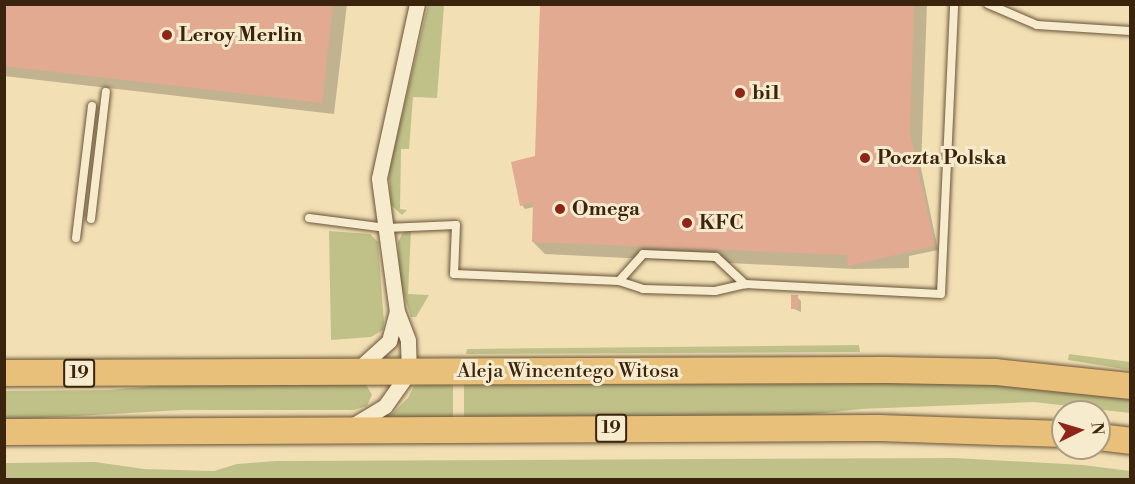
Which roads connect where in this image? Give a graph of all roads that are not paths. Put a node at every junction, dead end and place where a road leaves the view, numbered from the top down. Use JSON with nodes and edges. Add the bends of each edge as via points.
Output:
{"nodes":[{"id":1,"x":417,"y":4,"type":"edge"},
{"id":2,"x":954,"y":4,"type":"edge"},
{"id":3,"x":988,"y":4,"type":"edge"},
{"id":4,"x":1131,"y":31,"type":"edge"},
{"id":5,"x":106,"y":92,"type":"dead end"},
{"id":6,"x":92,"y":106,"type":"dead end"},
{"id":7,"x":309,"y":218,"type":"dead end"},
{"id":8,"x":91,"y":219,"type":"dead end"},
{"id":9,"x":386,"y":228,"type":"junction"},
{"id":10,"x":76,"y":238,"type":"dead end"},
{"id":11,"x":620,"y":281,"type":"junction"},
{"id":12,"x":745,"y":284,"type":"junction"},
{"id":13,"x":397,"y":312,"type":"junction"},
{"id":14,"x":354,"y":372,"type":"junction"},
{"id":15,"x":409,"y":372,"type":"junction"},
{"id":16,"x":4,"y":373,"type":"edge"},
{"id":17,"x":1131,"y":386,"type":"edge"},
{"id":18,"x":344,"y":431,"type":"junction"},
{"id":19,"x":4,"y":432,"type":"edge"},
{"id":20,"x":1051,"y":434,"type":"edge"},
{"id":21,"x":1111,"y":438,"type":"edge"},
{"id":22,"x":1131,"y":441,"type":"edge"}],
"edges":[{"from":1,"to":9,"type":"street","via":[[383,151],[380,178]]},
{"from":2,"to":12,"type":"lane","via":[[941,294]]},
{"from":3,"to":4,"type":"lane","via":[[1037,25]]},
{"from":5,"to":8,"type":"lane"},
{"from":6,"to":10,"type":"lane"},
{"from":7,"to":9,"type":"lane"},
{"from":9,"to":11,"type":"lane","via":[[456,225],[453,274]]},
{"from":9,"to":13,"type":"street"},
{"from":11,"to":12,"type":"lane","via":[[653,289],[715,291]]},
{"from":11,"to":12,"type":"lane","via":[[643,254],[716,256]]},
{"from":13,"to":14,"type":"street","via":[[384,348]]},
{"from":13,"to":15,"type":"street","via":[[408,340]]},
{"from":14,"to":15,"type":"main road","name":"Aleja Wincentego Witosa","number":"19"},
{"from":14,"to":16,"type":"main road","name":"Aleja Wincentego Witosa","number":"19"},
{"from":15,"to":17,"type":"main road","name":"Aleja Wincentego Witosa","number":"19","via":[[995,372]]},
{"from":15,"to":18,"type":"street","via":[[385,406]]},
{"from":18,"to":19,"type":"main road","number":"19"},
{"from":18,"to":20,"type":"main road","number":"19","via":[[879,428]]},
{"from":21,"to":22,"type":"main road"}]}
